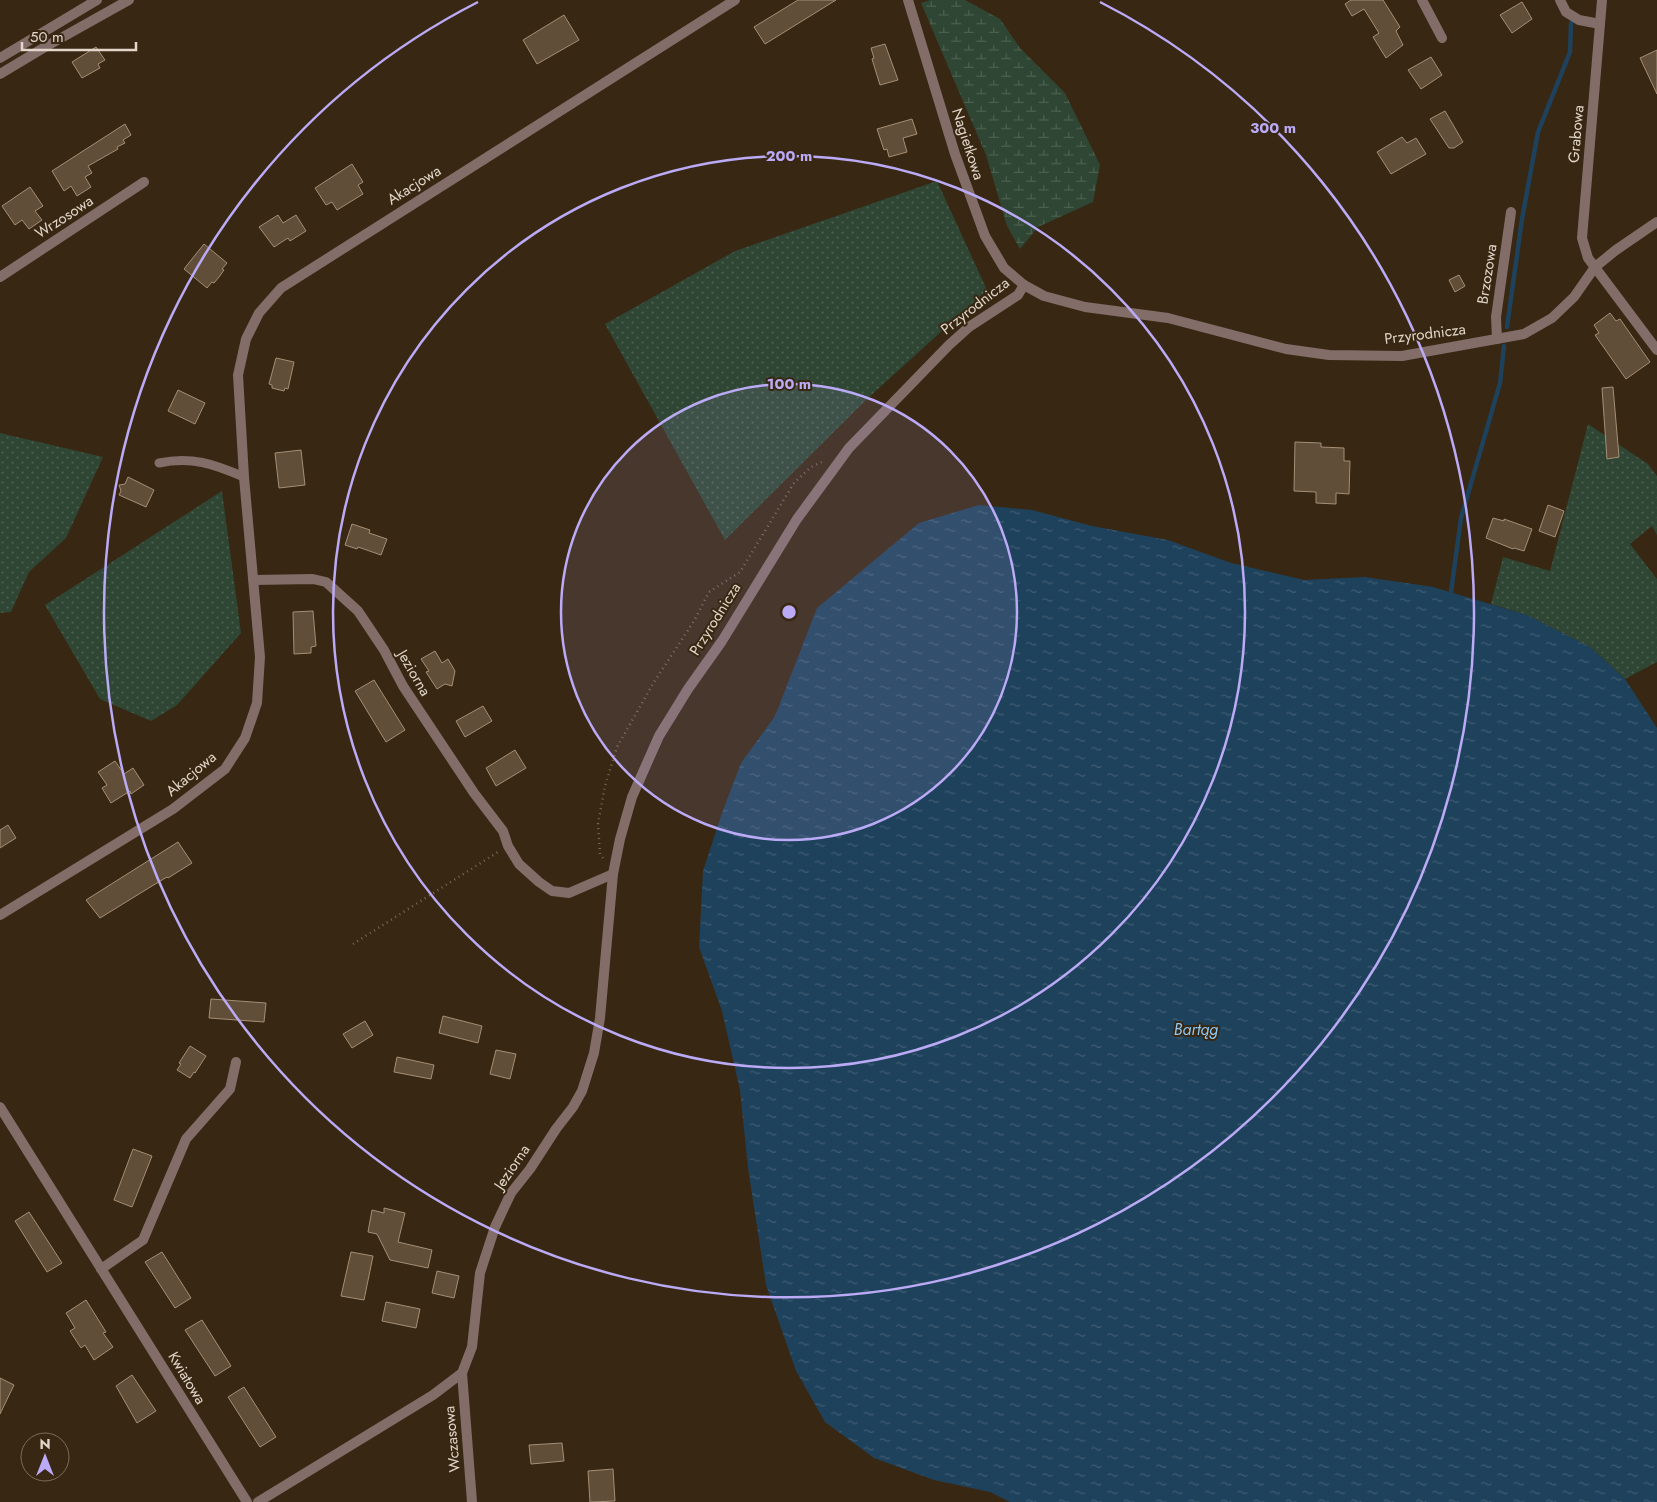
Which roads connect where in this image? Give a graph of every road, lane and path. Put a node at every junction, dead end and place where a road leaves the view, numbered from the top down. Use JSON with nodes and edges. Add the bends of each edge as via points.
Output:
{"nodes":[{"id":1,"x":97,"y":0,"type":"edge"},
{"id":2,"x":129,"y":0,"type":"edge"},
{"id":3,"x":735,"y":0,"type":"edge"},
{"id":4,"x":908,"y":0,"type":"edge"},
{"id":5,"x":1422,"y":0,"type":"edge"},
{"id":6,"x":1560,"y":0,"type":"edge"},
{"id":7,"x":1602,"y":0,"type":"edge"},
{"id":8,"x":1600,"y":24,"type":"junction"},
{"id":9,"x":1442,"y":38,"type":"dead end"},
{"id":10,"x":0,"y":58,"type":"edge"},
{"id":11,"x":0,"y":74,"type":"edge"},
{"id":12,"x":144,"y":182,"type":"dead end"},
{"id":13,"x":1511,"y":212,"type":"dead end"},
{"id":14,"x":1657,"y":222,"type":"edge"},
{"id":15,"x":1595,"y":267,"type":"junction"},
{"id":16,"x":0,"y":277,"type":"edge"},
{"id":17,"x":1024,"y":285,"type":"junction"},
{"id":18,"x":1497,"y":340,"type":"junction"},
{"id":19,"x":1657,"y":350,"type":"edge"},
{"id":20,"x":826,"y":459,"type":"dead end"},
{"id":21,"x":159,"y":463,"type":"dead end"},
{"id":22,"x":244,"y":477,"type":"junction"},
{"id":23,"x":254,"y":580,"type":"junction"},
{"id":24,"x":508,"y":846,"type":"junction"},
{"id":25,"x":613,"y":874,"type":"junction"},
{"id":26,"x":0,"y":915,"type":"edge"},
{"id":27,"x":353,"y":944,"type":"dead end"},
{"id":28,"x":236,"y":1062,"type":"dead end"},
{"id":29,"x":0,"y":1107,"type":"edge"},
{"id":30,"x":101,"y":1269,"type":"junction"},
{"id":31,"x":462,"y":1373,"type":"junction"},
{"id":32,"x":247,"y":1502,"type":"edge"},
{"id":33,"x":258,"y":1502,"type":"edge"},
{"id":34,"x":472,"y":1502,"type":"edge"}],
"edges":[{"from":1,"to":10,"type":"street"},
{"from":2,"to":11,"type":"street"},
{"from":3,"to":22,"type":"street","name":"Akacjowa","via":[[281,288],[259,313],[246,340],[238,375]]},
{"from":4,"to":17,"type":"street","name":"Nagietkowa","via":[[955,154],[985,236],[1004,268]]},
{"from":5,"to":9,"type":"street"},
{"from":6,"to":8,"type":"street","via":[[1566,12],[1579,20]]},
{"from":7,"to":8,"type":"street","name":"Grabowa"},
{"from":8,"to":15,"type":"street","name":"Grabowa","via":[[1582,238],[1588,258]]},
{"from":12,"to":16,"type":"street","name":"Wrzosowa"},
{"from":13,"to":18,"type":"street","name":"Brzozowa","via":[[1496,317]]},
{"from":14,"to":15,"type":"street","name":"Przyrodnicza"},
{"from":15,"to":18,"type":"street","name":"Przyrodnicza","via":[[1574,297],[1552,318],[1524,334]]},
{"from":15,"to":19,"type":"street","name":"Grabowa"},
{"from":17,"to":18,"type":"street","name":"Przyrodnicza","via":[[1044,296],[1085,308],[1168,318],[1286,349],[1329,355],[1402,356]]},
{"from":17,"to":25,"type":"street","name":"Przyrodnicza","via":[[1018,294],[969,327],[906,389],[849,448],[797,518],[659,736],[632,797]]},
{"from":20,"to":25,"type":"path","via":[[811,467],[794,483],[740,572],[710,592],[617,747],[598,824],[600,854]]},
{"from":21,"to":22,"type":"lane","via":[[190,460]]},
{"from":22,"to":23,"type":"street","name":"Akacjowa"},
{"from":23,"to":24,"type":"street","name":"Jeziorna","via":[[314,579],[326,582],[358,611],[408,694],[503,831]]},
{"from":23,"to":26,"type":"street","name":"Akacjowa","via":[[260,657],[257,703],[245,738],[225,769],[173,809]]},
{"from":24,"to":25,"type":"street","name":"Jeziorna","via":[[519,864],[552,891],[569,893]]},
{"from":24,"to":27,"type":"path"},
{"from":25,"to":31,"type":"street","name":"Jeziorna","via":[[594,1053],[582,1091],[573,1107],[511,1193],[495,1228],[480,1273],[472,1347]]},
{"from":28,"to":30,"type":"street","via":[[230,1088],[186,1139],[143,1240]]},
{"from":29,"to":30,"type":"street","name":"Kwiatowa"},
{"from":30,"to":32,"type":"street","name":"Kwiatowa"},
{"from":31,"to":33,"type":"street","via":[[433,1395]]},
{"from":31,"to":34,"type":"street","name":"Wczasowa"}]}
